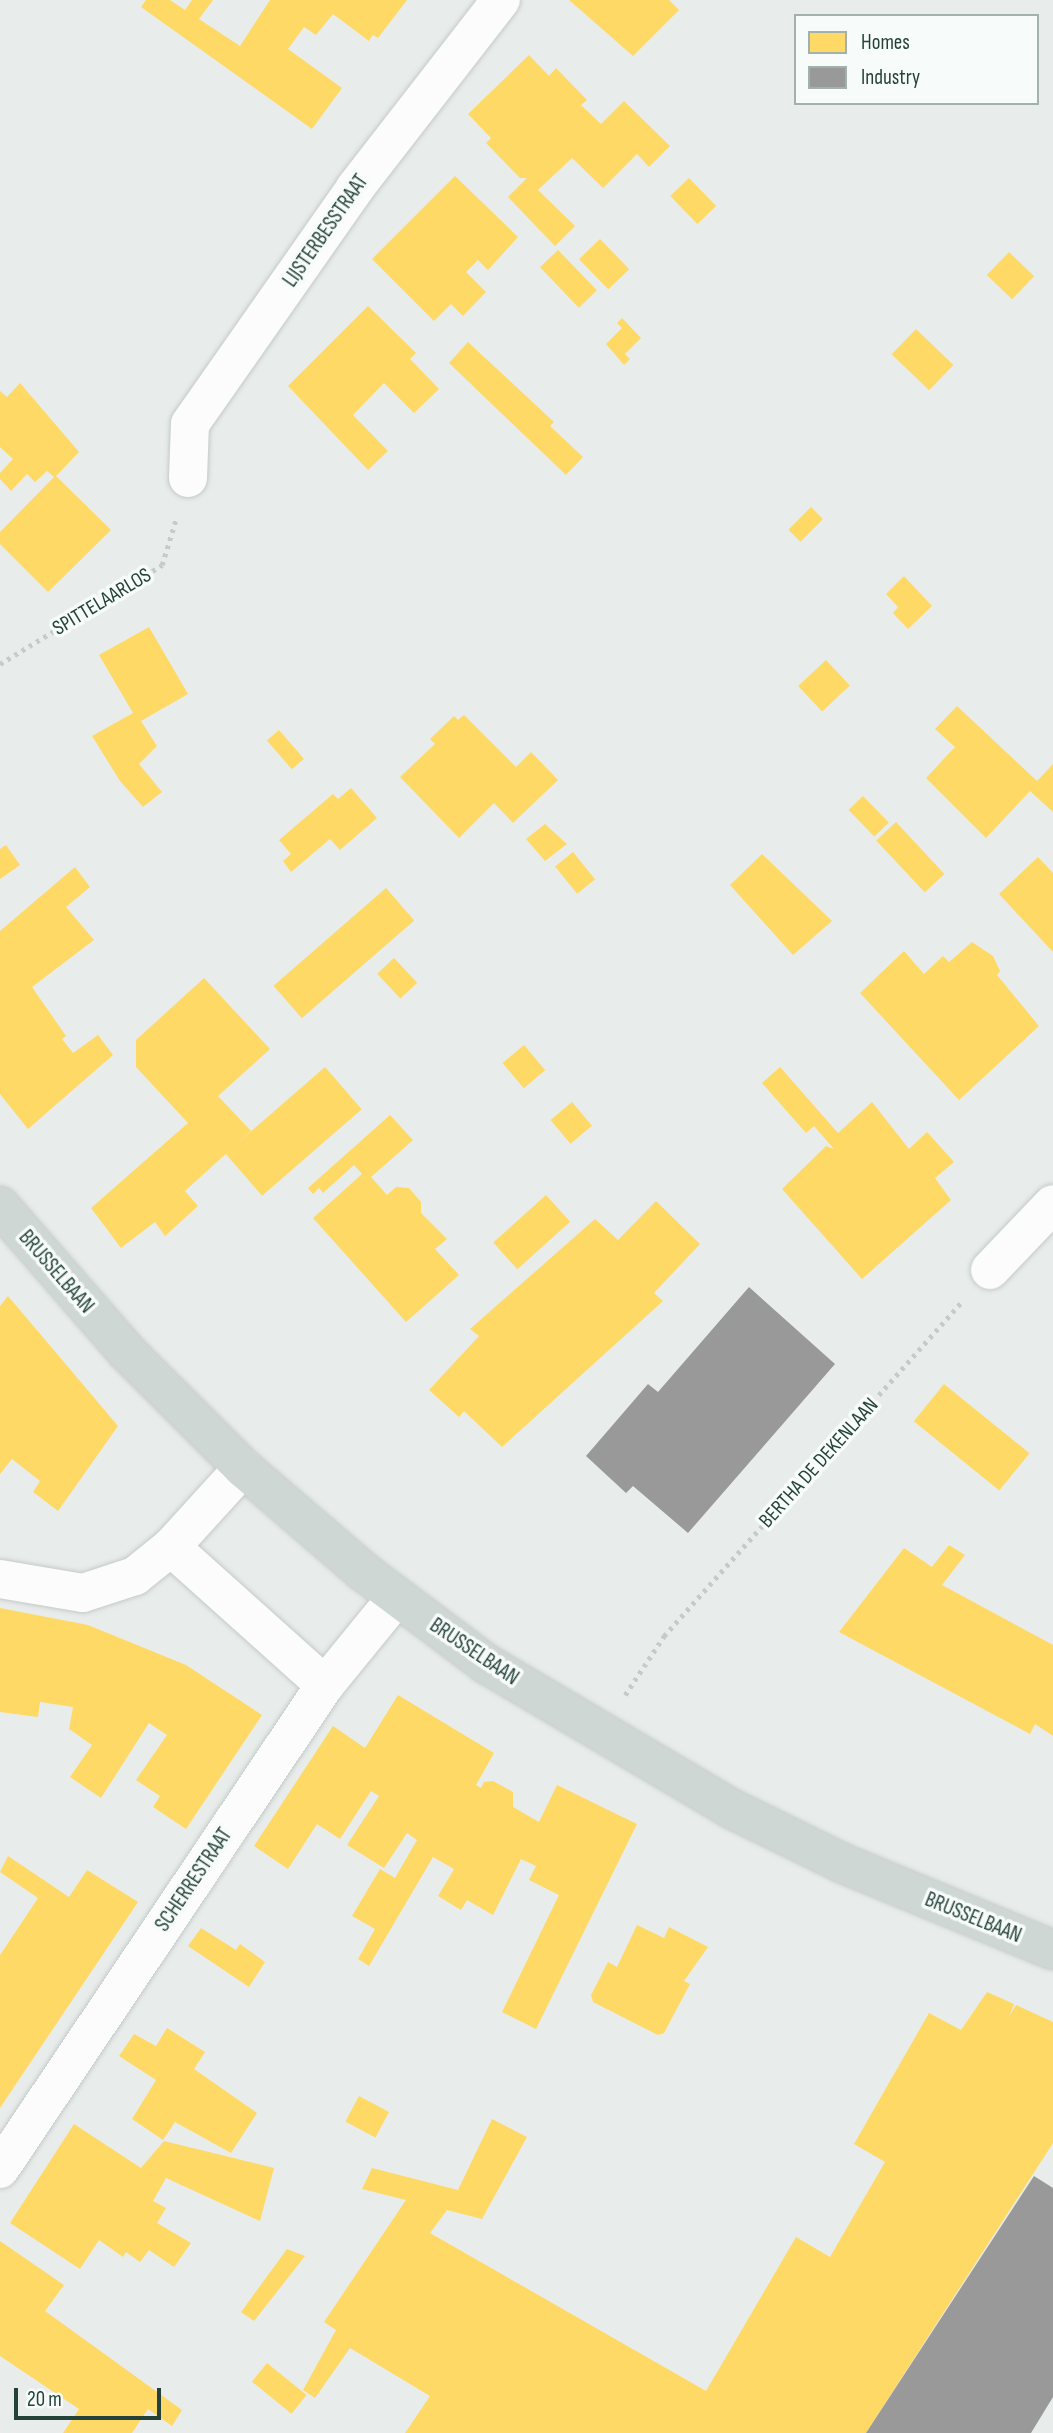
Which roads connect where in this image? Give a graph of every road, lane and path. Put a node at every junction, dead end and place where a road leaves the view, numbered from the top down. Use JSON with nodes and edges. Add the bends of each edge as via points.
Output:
{"nodes":[{"id":1,"x":501,"y":0,"type":"edge"},
{"id":2,"x":188,"y":478,"type":"joint"},
{"id":3,"x":0,"y":664,"type":"edge"},
{"id":4,"x":1053,"y":1204,"type":"edge"},
{"id":5,"x":0,"y":1206,"type":"edge"},
{"id":6,"x":990,"y":1270,"type":"joint"},
{"id":7,"x":243,"y":1468,"type":"junction"},
{"id":8,"x":171,"y":1547,"type":"junction"},
{"id":9,"x":0,"y":1578,"type":"edge"},
{"id":10,"x":396,"y":1598,"type":"junction"},
{"id":11,"x":325,"y":1685,"type":"junction"},
{"id":12,"x":599,"y":1733,"type":"junction"},
{"id":13,"x":1053,"y":1950,"type":"edge"},
{"id":14,"x":0,"y":2169,"type":"edge"}],
"edges":[{"from":1,"to":2,"type":"street","name":"LIJSTERBESSTRAAT","via":[[355,188],[190,424]]},
{"from":2,"to":3,"type":"path","name":"SPITTELAARLOS","via":[[162,565]]},
{"from":4,"to":6,"type":"street"},
{"from":5,"to":7,"type":"main road","name":"BRUSSELBAAN","via":[[127,1352]]},
{"from":6,"to":12,"type":"path","name":"BERTHA DE DEKENLAAN","via":[[664,1636]]},
{"from":7,"to":8,"type":"street"},
{"from":7,"to":10,"type":"main road","name":"BRUSSELBAAN"},
{"from":8,"to":9,"type":"street","via":[[135,1576],[100,1589],[83,1592]]},
{"from":8,"to":11,"type":"street"},
{"from":10,"to":11,"type":"street","name":"SCHERRESTRAAT"},
{"from":10,"to":12,"type":"main road","name":"BRUSSELBAAN","via":[[485,1663]]},
{"from":11,"to":14,"type":"street","name":"SCHERRESTRAAT"},
{"from":12,"to":13,"type":"main road","name":"BRUSSELBAAN","via":[[732,1809],[842,1863]]}]}
